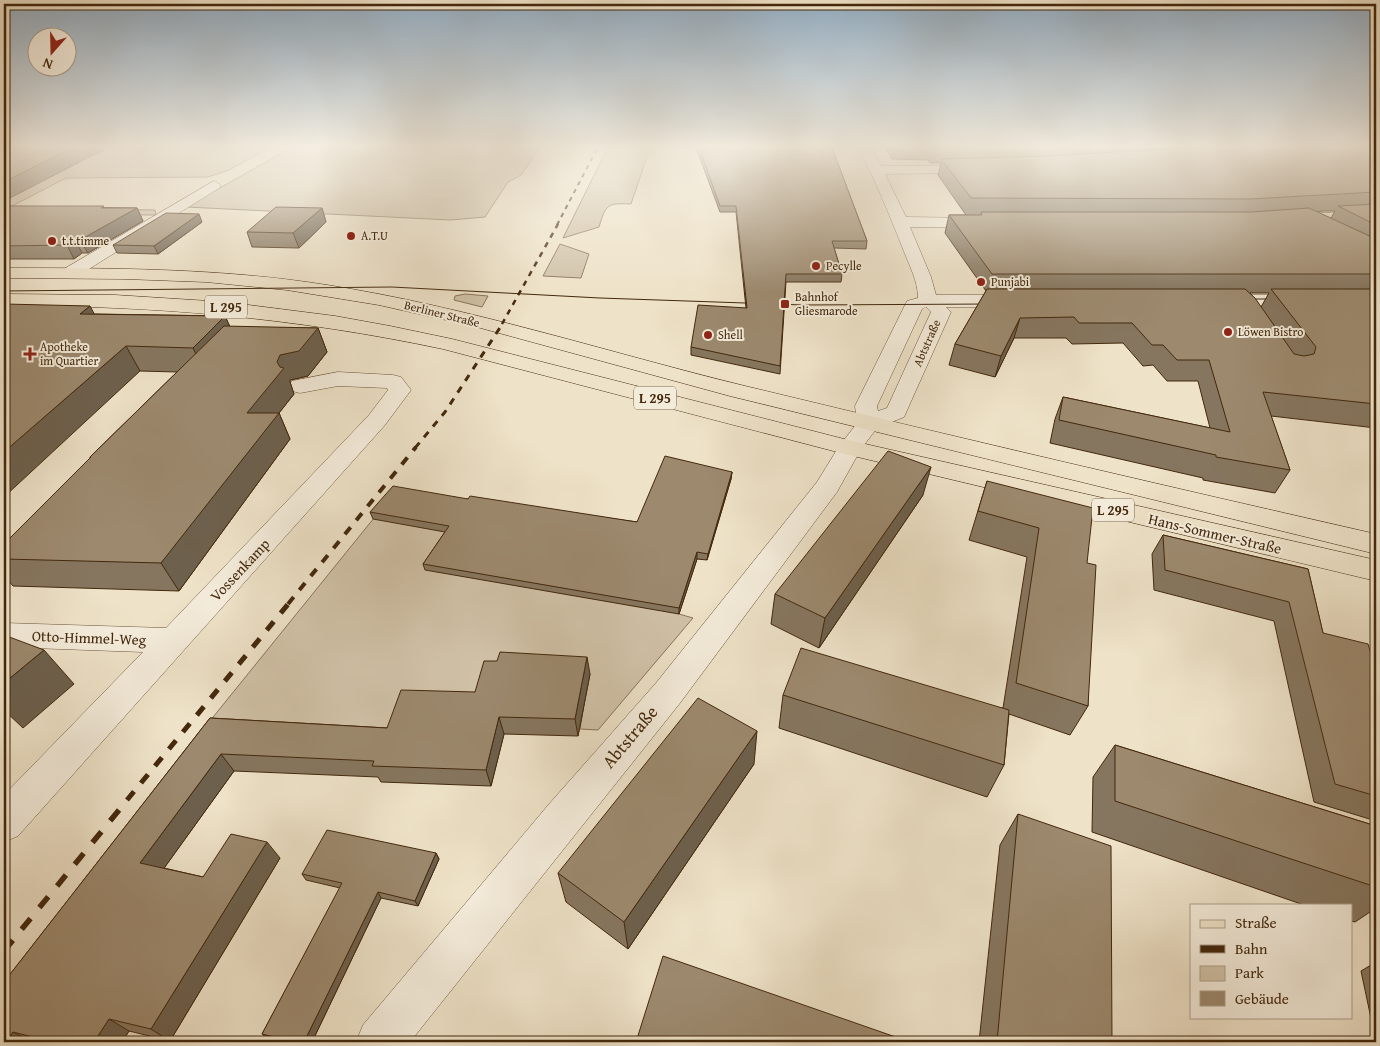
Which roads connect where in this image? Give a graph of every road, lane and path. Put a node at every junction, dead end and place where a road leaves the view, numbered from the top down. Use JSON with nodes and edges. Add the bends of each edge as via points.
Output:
{"nodes":[{"id":1,"x":198,"y":194,"type":"edge"},
{"id":2,"x":888,"y":194,"type":"edge"},
{"id":3,"x":1376,"y":214,"type":"edge"},
{"id":4,"x":1302,"y":219,"type":"junction"},
{"id":5,"x":1275,"y":221,"type":"edge"},
{"id":6,"x":900,"y":222,"type":"junction"},
{"id":7,"x":1001,"y":223,"type":"edge"},
{"id":8,"x":1326,"y":231,"type":"edge"},
{"id":9,"x":4,"y":273,"type":"edge"},
{"id":10,"x":70,"y":273,"type":"junction"},
{"id":11,"x":4,"y":300,"type":"edge"},
{"id":12,"x":927,"y":301,"type":"junction"},
{"id":13,"x":1037,"y":301,"type":"edge"},
{"id":14,"x":1202,"y":301,"type":"edge"},
{"id":15,"x":1241,"y":301,"type":"junction"},
{"id":16,"x":1376,"y":301,"type":"edge"},
{"id":17,"x":1258,"y":321,"type":"edge"},
{"id":18,"x":300,"y":386,"type":"dead end"},
{"id":19,"x":869,"y":423,"type":"junction"},
{"id":20,"x":850,"y":448,"type":"junction"},
{"id":21,"x":1376,"y":544,"type":"edge"},
{"id":22,"x":1376,"y":571,"type":"edge"},
{"id":23,"x":4,"y":635,"type":"edge"},
{"id":24,"x":174,"y":641,"type":"junction"},
{"id":25,"x":4,"y":823,"type":"edge"},
{"id":26,"x":380,"y":1042,"type":"edge"}],
"edges":[{"from":1,"to":10,"type":"street"},
{"from":2,"to":6,"type":"street"},
{"from":3,"to":4,"type":"street"},
{"from":4,"to":5,"type":"street"},
{"from":4,"to":8,"type":"street"},
{"from":6,"to":7,"type":"street"},
{"from":6,"to":12,"type":"street","via":[[927,286]]},
{"from":9,"to":10,"type":"main road","name":"Berliner Straße","number":"L 295"},
{"from":10,"to":19,"type":"main road","name":"Berliner Straße","number":"L 295","via":[[210,276],[370,298],[461,318]]},
{"from":11,"to":20,"type":"main road","name":"Berliner Straße","number":"L 295","via":[[117,300],[196,305],[373,327]]},
{"from":12,"to":13,"type":"street"},
{"from":12,"to":19,"type":"street","name":"Abtstraße","via":[[914,305],[893,345],[866,406]]},
{"from":12,"to":19,"type":"street","name":"Abtstraße","via":[[941,312],[901,403],[896,412]]},
{"from":14,"to":15,"type":"street"},
{"from":15,"to":16,"type":"street"},
{"from":15,"to":17,"type":"street"},
{"from":18,"to":24,"type":"street","name":"Vossenkamp","via":[[338,379],[393,382],[400,390],[377,420]]},
{"from":19,"to":20,"type":"street","name":"Abtstraße"},
{"from":19,"to":21,"type":"main road","name":"Hans-Sommer-Straße","number":"L 295"},
{"from":20,"to":22,"type":"main road","name":"Hans-Sommer-Straße","number":"L 295"},
{"from":20,"to":26,"type":"street","name":"Abtstraße","via":[[828,486],[668,693]]},
{"from":23,"to":24,"type":"street","name":"Otto-Himmel-Weg"},
{"from":24,"to":25,"type":"street","name":"Vossenkamp"}]}
